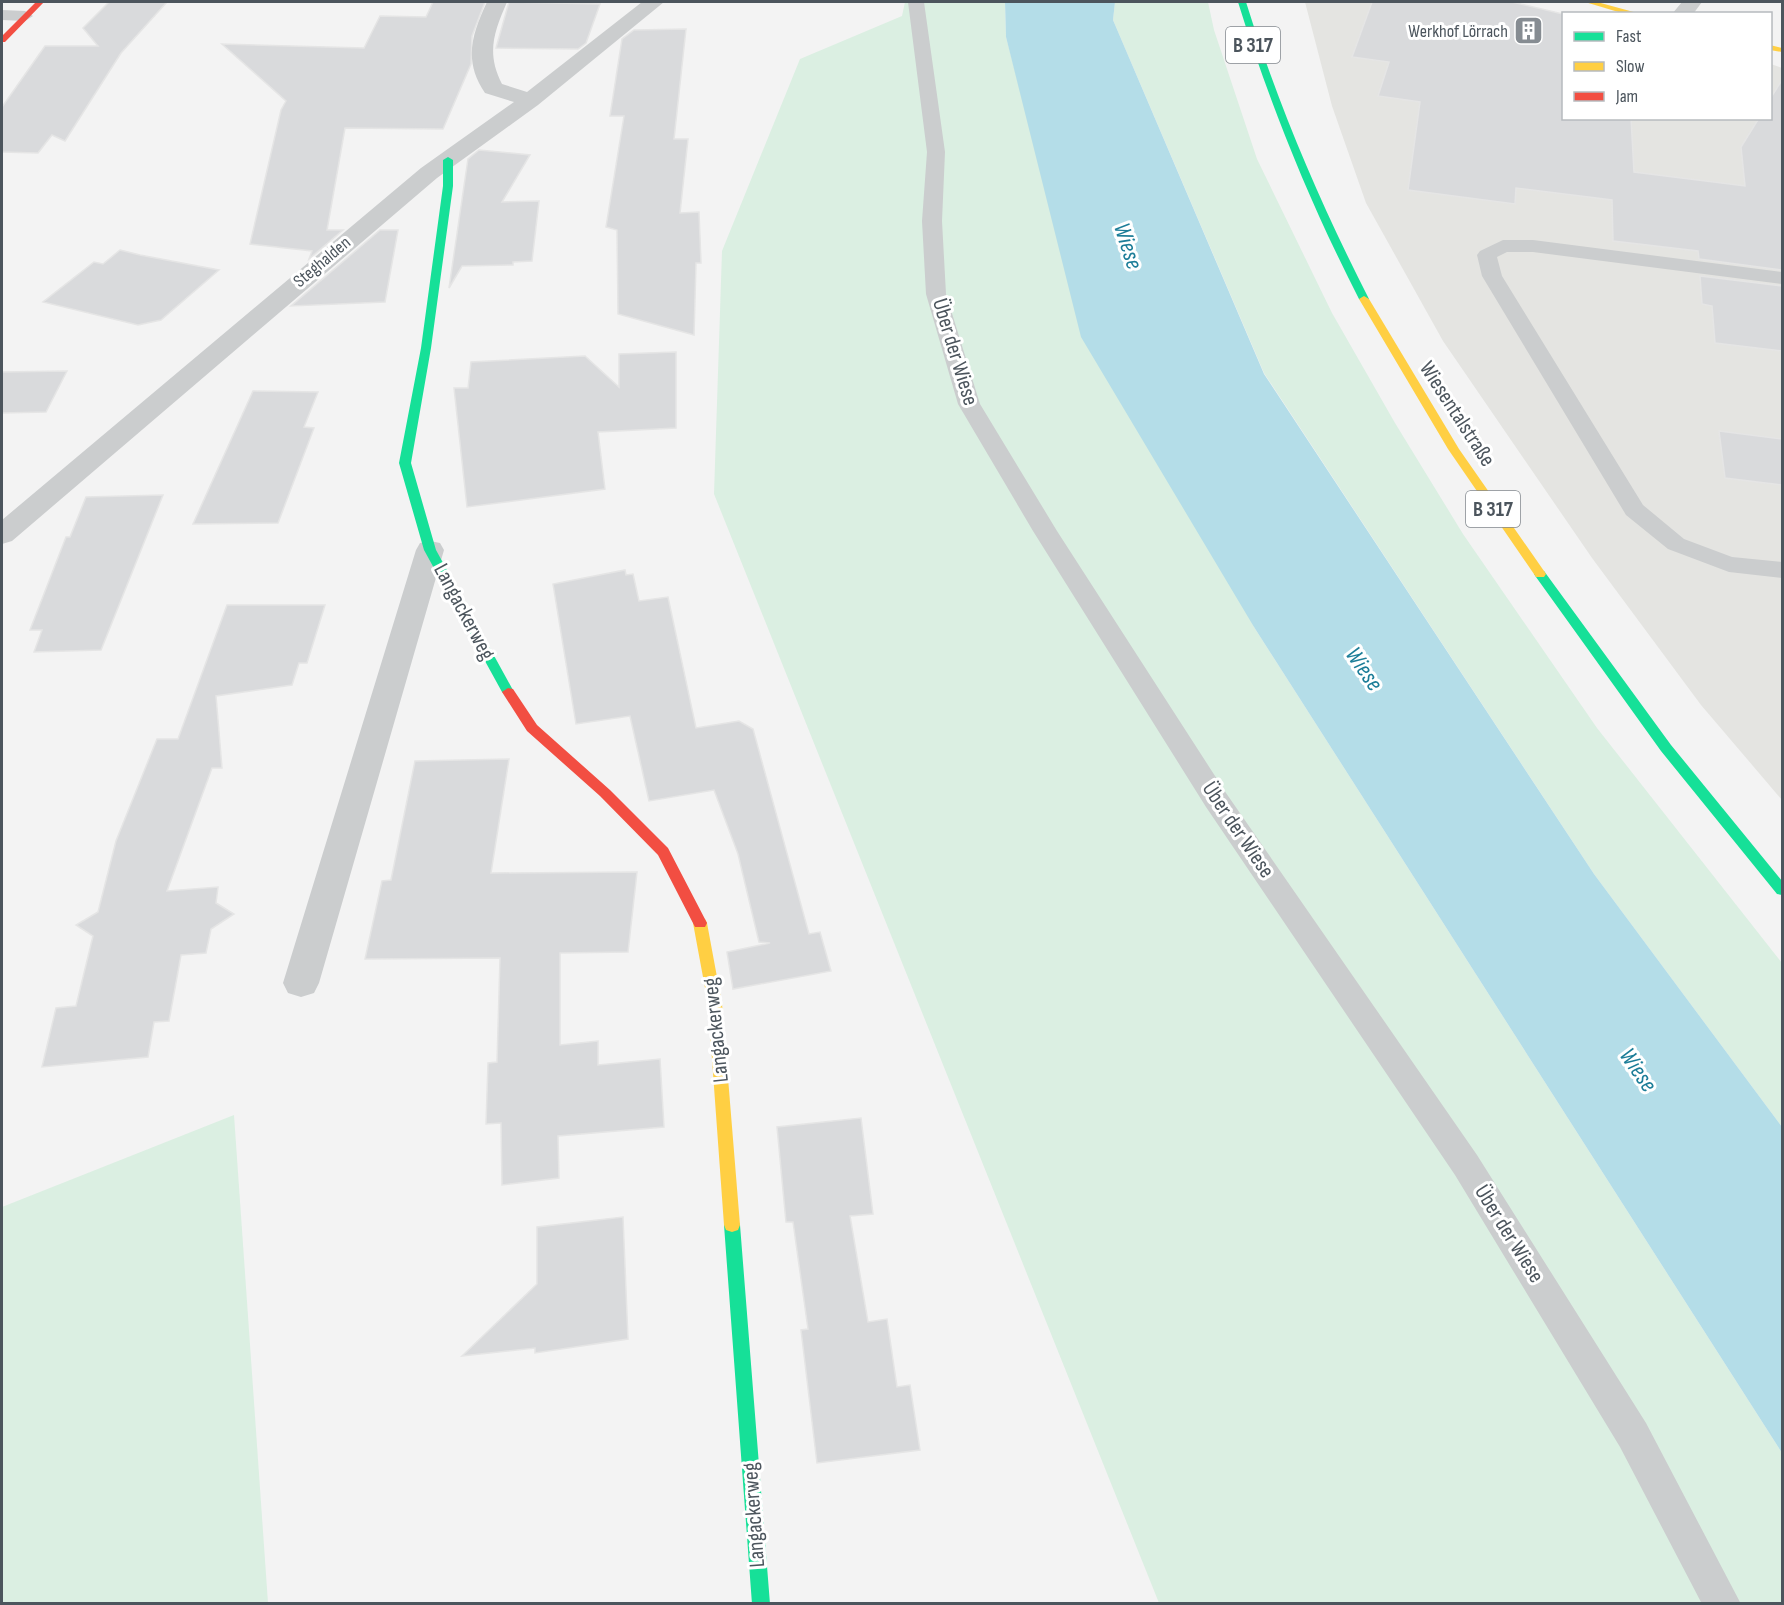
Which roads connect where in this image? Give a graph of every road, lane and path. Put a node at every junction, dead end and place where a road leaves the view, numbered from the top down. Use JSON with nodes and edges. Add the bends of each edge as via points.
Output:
{"nodes":[{"id":1,"x":40,"y":2,"type":"edge"},
{"id":2,"x":497,"y":2,"type":"edge"},
{"id":3,"x":654,"y":2,"type":"edge"},
{"id":4,"x":916,"y":2,"type":"edge"},
{"id":5,"x":1242,"y":2,"type":"edge"},
{"id":6,"x":1589,"y":2,"type":"edge"},
{"id":7,"x":1629,"y":12,"type":"edge"},
{"id":8,"x":2,"y":15,"type":"edge"},
{"id":9,"x":25,"y":16,"type":"junction"},
{"id":10,"x":2,"y":40,"type":"edge"},
{"id":11,"x":530,"y":100,"type":"junction"},
{"id":12,"x":448,"y":160,"type":"junction"},
{"id":13,"x":1782,"y":278,"type":"edge"},
{"id":14,"x":2,"y":535,"type":"edge"},
{"id":15,"x":430,"y":550,"type":"junction"},
{"id":16,"x":1782,"y":570,"type":"edge"},
{"id":17,"x":1782,"y":890,"type":"edge"},
{"id":18,"x":301,"y":983,"type":"dead end"},
{"id":19,"x":761,"y":1604,"type":"edge"},
{"id":20,"x":1722,"y":1604,"type":"edge"}],
"edges":[{"from":1,"to":9,"type":"street"},
{"from":2,"to":11,"type":"street","via":[[482,37],[480,64],[493,88]]},
{"from":3,"to":11,"type":"street","name":"Steghalden"},
{"from":4,"to":20,"type":"lane","name":"Über der Wiese","via":[[936,153],[932,221],[936,294],[969,404],[1216,800],[1466,1165],[1633,1435]]},
{"from":5,"to":17,"type":"street","name":"Wiesentalstraße","number":"B 317","via":[[1268,88],[1304,184],[1397,359],[1487,500],[1665,747]]},
{"from":6,"to":7,"type":"street"},
{"from":8,"to":9,"type":"lane"},
{"from":9,"to":10,"type":"street"},
{"from":11,"to":12,"type":"street","name":"Steghalden"},
{"from":12,"to":14,"type":"street","name":"Steghalden","via":[[296,283]]},
{"from":12,"to":15,"type":"street","name":"Langackerweg","via":[[448,186],[426,348],[405,463]]},
{"from":13,"to":16,"type":"lane","via":[[1533,246],[1503,246],[1487,255],[1492,276],[1634,510],[1676,543],[1729,564]]},
{"from":15,"to":18,"type":"street","name":"Langackerweg"},
{"from":15,"to":19,"type":"street","name":"Langackerweg","via":[[502,682],[532,728],[663,852],[703,929],[715,1004]]}]}
